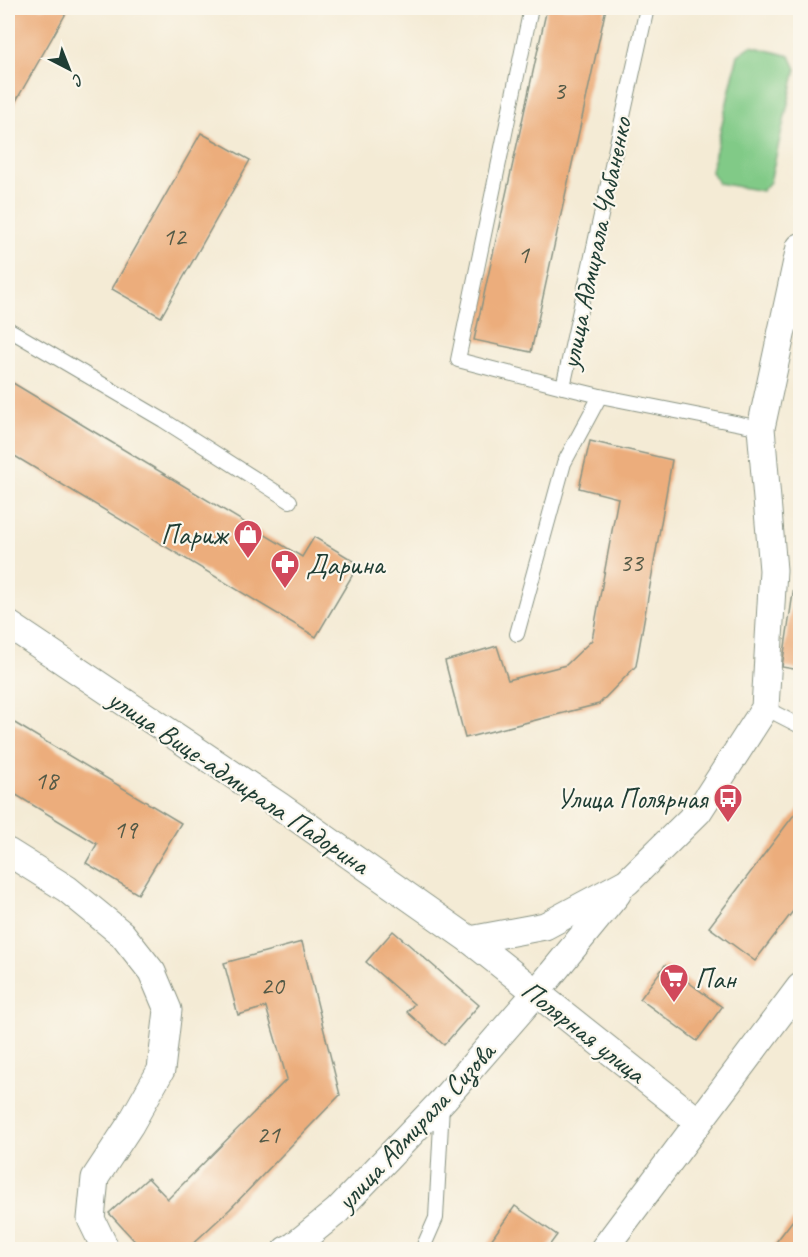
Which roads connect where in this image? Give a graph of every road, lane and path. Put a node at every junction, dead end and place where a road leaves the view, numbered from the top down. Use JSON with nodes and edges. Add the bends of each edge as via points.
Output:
{"nodes":[{"id":1,"x":531,"y":8,"type":"edge"},
{"id":2,"x":647,"y":8,"type":"edge"},
{"id":3,"x":801,"y":247,"type":"edge"},
{"id":4,"x":8,"y":328,"type":"edge"},
{"id":5,"x":563,"y":387,"type":"junction"},
{"id":6,"x":600,"y":396,"type":"junction"},
{"id":7,"x":761,"y":428,"type":"junction"},
{"id":8,"x":290,"y":501,"type":"dead end"},
{"id":9,"x":8,"y":624,"type":"edge"},
{"id":10,"x":517,"y":634,"type":"dead end"},
{"id":11,"x":765,"y":708,"type":"junction"},
{"id":12,"x":801,"y":726,"type":"edge"},
{"id":13,"x":8,"y":852,"type":"edge"},
{"id":14,"x":627,"y":882,"type":"junction"},
{"id":15,"x":470,"y":940,"type":"junction"},
{"id":16,"x":801,"y":987,"type":"edge"},
{"id":17,"x":536,"y":993,"type":"junction"},
{"id":18,"x":443,"y":1100,"type":"junction"},
{"id":19,"x":698,"y":1121,"type":"junction"},
{"id":20,"x":105,"y":1250,"type":"edge"},
{"id":21,"x":286,"y":1250,"type":"edge"},
{"id":22,"x":422,"y":1250,"type":"edge"},
{"id":23,"x":603,"y":1250,"type":"edge"}],
"edges":[{"from":1,"to":5,"type":"lane","via":[[458,360]]},
{"from":2,"to":5,"type":"lane","name":"улица Адмирала Чабаненко"},
{"from":3,"to":7,"type":"street"},
{"from":4,"to":8,"type":"lane"},
{"from":5,"to":6,"type":"lane","name":"улица Адмирала Чабаненко"},
{"from":6,"to":7,"type":"lane","name":"улица Адмирала Чабаненко"},
{"from":6,"to":10,"type":"lane","via":[[564,464]]},
{"from":7,"to":11,"type":"street","via":[[773,570]]},
{"from":9,"to":15,"type":"street","name":"улица Вице-адмирала Падорина"},
{"from":11,"to":12,"type":"lane"},
{"from":11,"to":14,"type":"street","via":[[698,812]]},
{"from":13,"to":20,"type":"street","via":[[67,890],[122,934],[152,972],[168,1010],[161,1070],[95,1178],[91,1219]]},
{"from":14,"to":15,"type":"street","via":[[545,926]]},
{"from":14,"to":17,"type":"street"},
{"from":15,"to":17,"type":"street","name":"Полярная улица"},
{"from":16,"to":19,"type":"street"},
{"from":17,"to":18,"type":"street","name":"улица Адмирала Сизова"},
{"from":17,"to":19,"type":"street","name":"Полярная улица"},
{"from":18,"to":21,"type":"street","name":"улица Адмирала Сизова","via":[[337,1211]]},
{"from":18,"to":22,"type":"lane","via":[[436,1218]]},
{"from":19,"to":23,"type":"street"}]}
